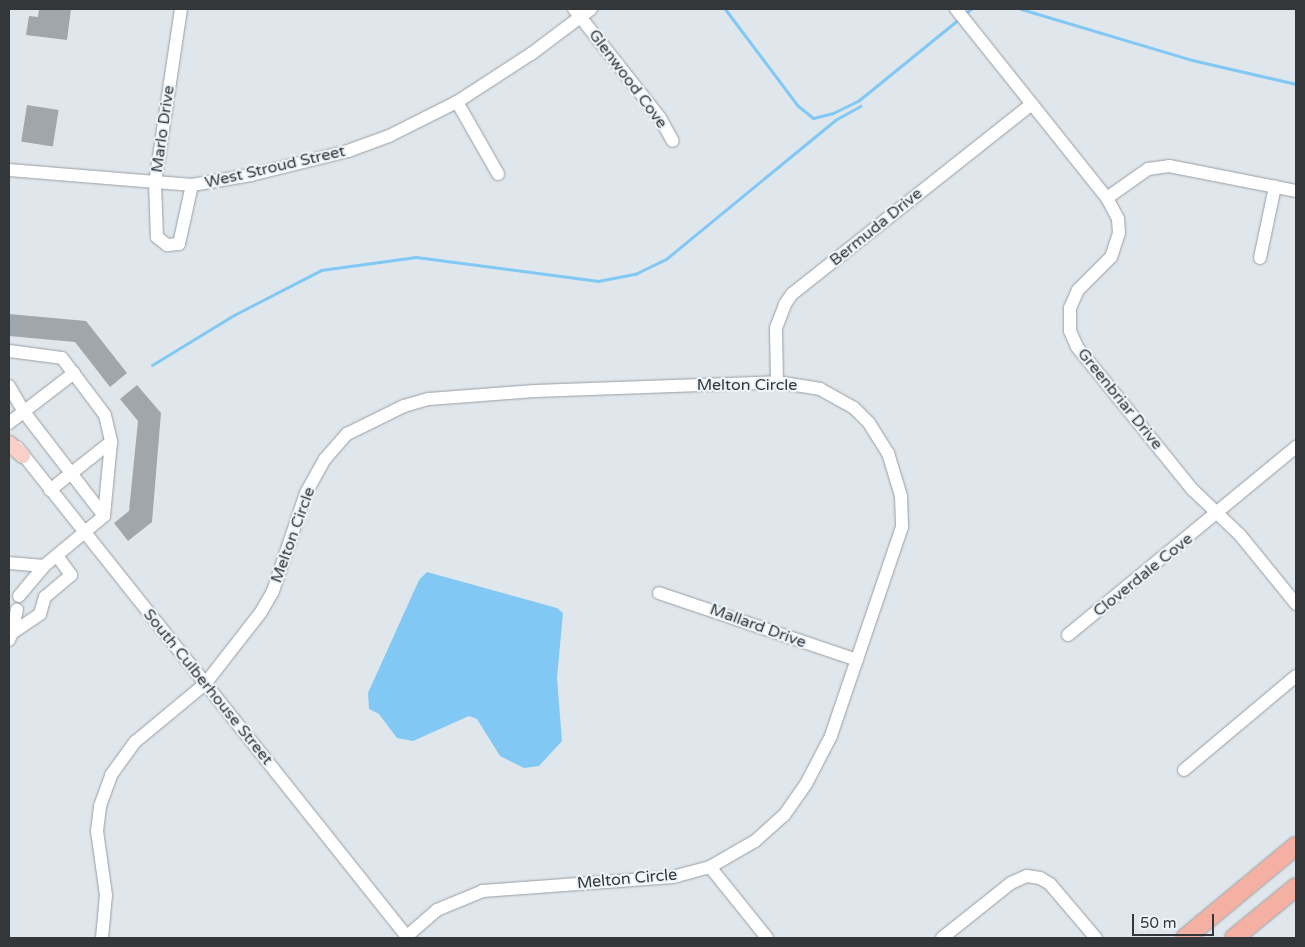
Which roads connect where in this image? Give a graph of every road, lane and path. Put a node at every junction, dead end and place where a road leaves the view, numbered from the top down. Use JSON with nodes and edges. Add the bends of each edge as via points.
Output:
{"nodes":[{"id":1,"x":181,"y":9,"type":"edge"},
{"id":2,"x":591,"y":9,"type":"edge"},
{"id":3,"x":956,"y":9,"type":"edge"},
{"id":4,"x":577,"y":13,"type":"edge"},
{"id":5,"x":456,"y":102,"type":"junction"},
{"id":6,"x":1032,"y":104,"type":"junction"},
{"id":7,"x":673,"y":142,"type":"dead end"},
{"id":8,"x":9,"y":170,"type":"edge"},
{"id":9,"x":498,"y":174,"type":"dead end"},
{"id":10,"x":156,"y":183,"type":"junction"},
{"id":11,"x":192,"y":185,"type":"junction"},
{"id":12,"x":1276,"y":187,"type":"junction"},
{"id":13,"x":1296,"y":191,"type":"edge"},
{"id":14,"x":1107,"y":198,"type":"junction"},
{"id":15,"x":1260,"y":258,"type":"dead end"},
{"id":16,"x":9,"y":351,"type":"edge"},
{"id":17,"x":74,"y":373,"type":"junction"},
{"id":18,"x":777,"y":382,"type":"junction"},
{"id":19,"x":9,"y":386,"type":"edge"},
{"id":20,"x":24,"y":412,"type":"junction"},
{"id":21,"x":9,"y":423,"type":"edge"},
{"id":22,"x":9,"y":438,"type":"edge"},
{"id":23,"x":111,"y":442,"type":"junction"},
{"id":24,"x":9,"y":443,"type":"edge"},
{"id":25,"x":1296,"y":448,"type":"edge"},
{"id":26,"x":22,"y":455,"type":"junction"},
{"id":27,"x":70,"y":474,"type":"junction"},
{"id":28,"x":50,"y":490,"type":"junction"},
{"id":29,"x":1218,"y":514,"type":"junction"},
{"id":30,"x":104,"y":516,"type":"junction"},
{"id":31,"x":85,"y":534,"type":"junction"},
{"id":32,"x":57,"y":556,"type":"junction"},
{"id":33,"x":9,"y":563,"type":"edge"},
{"id":34,"x":44,"y":566,"type":"junction"},
{"id":35,"x":659,"y":593,"type":"dead end"},
{"id":36,"x":19,"y":596,"type":"dead end"},
{"id":37,"x":1296,"y":604,"type":"edge"},
{"id":38,"x":17,"y":610,"type":"dead end"},
{"id":39,"x":1068,"y":635,"type":"dead end"},
{"id":40,"x":11,"y":636,"type":"edge"},
{"id":41,"x":857,"y":660,"type":"junction"},
{"id":42,"x":1296,"y":676,"type":"edge"},
{"id":43,"x":205,"y":684,"type":"junction"},
{"id":44,"x":1184,"y":770,"type":"dead end"},
{"id":45,"x":1296,"y":846,"type":"edge"},
{"id":46,"x":710,"y":867,"type":"junction"},
{"id":47,"x":1296,"y":887,"type":"edge"},
{"id":48,"x":408,"y":937,"type":"edge"},
{"id":49,"x":102,"y":938,"type":"edge"},
{"id":50,"x":767,"y":938,"type":"edge"},
{"id":51,"x":942,"y":938,"type":"edge"},
{"id":52,"x":1096,"y":938,"type":"edge"},
{"id":53,"x":1185,"y":938,"type":"edge"},
{"id":54,"x":1234,"y":938,"type":"edge"}],
"edges":[{"from":1,"to":10,"type":"street","name":"Marlo Drive"},
{"from":2,"to":4,"type":"street","name":"West Stroud Street"},
{"from":3,"to":6,"type":"street","name":"Greenbriar Drive"},
{"from":4,"to":5,"type":"street","name":"West Stroud Street","via":[[532,54]]},
{"from":4,"to":7,"type":"street","name":"Glenwood Cove","via":[[660,118]]},
{"from":5,"to":9,"type":"street"},
{"from":5,"to":11,"type":"street","name":"West Stroud Street","via":[[389,136],[348,151],[251,175]]},
{"from":6,"to":14,"type":"street","name":"Greenbriar Drive"},
{"from":6,"to":18,"type":"street","name":"Bermuda Drive","via":[[792,294],[784,304],[776,328]]},
{"from":8,"to":10,"type":"street","name":"West Stroud Street"},
{"from":10,"to":11,"type":"street","name":"West Stroud Street"},
{"from":10,"to":11,"type":"street","name":"Marlo Drive","via":[[157,238],[167,245],[179,244]]},
{"from":12,"to":13,"type":"street"},
{"from":12,"to":14,"type":"street","via":[[1169,166],[1148,169]]},
{"from":12,"to":15,"type":"street"},
{"from":14,"to":29,"type":"street","name":"Greenbriar Drive","via":[[1118,219],[1117,240],[1111,257],[1078,290],[1069,315],[1072,338],[1082,355],[1187,482]]},
{"from":16,"to":17,"type":"street","via":[[62,358]]},
{"from":17,"to":20,"type":"street"},
{"from":17,"to":23,"type":"street","via":[[105,415]]},
{"from":18,"to":41,"type":"street","name":"Melton Circle","via":[[820,389],[854,408],[878,436],[895,472],[901,496],[902,527]]},
{"from":18,"to":43,"type":"street","name":"Melton Circle","via":[[444,397],[404,406],[354,430],[334,447],[310,485],[269,598]]},
{"from":19,"to":20,"type":"street"},
{"from":20,"to":21,"type":"street"},
{"from":20,"to":27,"type":"street"},
{"from":22,"to":26,"type":"street","name":"South Culberhouse Street"},
{"from":23,"to":27,"type":"street"},
{"from":23,"to":30,"type":"street"},
{"from":24,"to":26,"type":"main road"},
{"from":25,"to":29,"type":"street","name":"Cloverdale Cove"},
{"from":26,"to":28,"type":"street","name":"South Culberhouse Street"},
{"from":27,"to":28,"type":"street"},
{"from":27,"to":30,"type":"street"},
{"from":28,"to":31,"type":"street","name":"South Culberhouse Street"},
{"from":29,"to":37,"type":"street","name":"Greenbriar Drive","via":[[1240,535]]},
{"from":29,"to":39,"type":"street","name":"Cloverdale Cove"},
{"from":30,"to":31,"type":"street"},
{"from":31,"to":32,"type":"street"},
{"from":31,"to":43,"type":"street","name":"South Culberhouse Street"},
{"from":32,"to":34,"type":"street"},
{"from":32,"to":40,"type":"street","via":[[71,575],[45,597],[40,614]]},
{"from":33,"to":34,"type":"street"},
{"from":34,"to":36,"type":"street"},
{"from":35,"to":41,"type":"street","name":"Mallard Drive"},
{"from":38,"to":40,"type":"street"},
{"from":41,"to":46,"type":"street","name":"Melton Circle","via":[[831,736],[796,800],[755,841]]},
{"from":42,"to":44,"type":"street"},
{"from":43,"to":48,"type":"street","name":"South Culberhouse Street"},
{"from":43,"to":49,"type":"street","name":"Melton Circle","via":[[135,742],[108,782],[97,831],[106,895]]},
{"from":45,"to":53,"type":"highway"},
{"from":46,"to":48,"type":"street","name":"Melton Circle","via":[[673,877],[483,891],[437,910]]},
{"from":46,"to":50,"type":"street"},
{"from":47,"to":54,"type":"highway"},
{"from":51,"to":52,"type":"street","via":[[1011,883],[1032,876],[1050,884]]}]}
